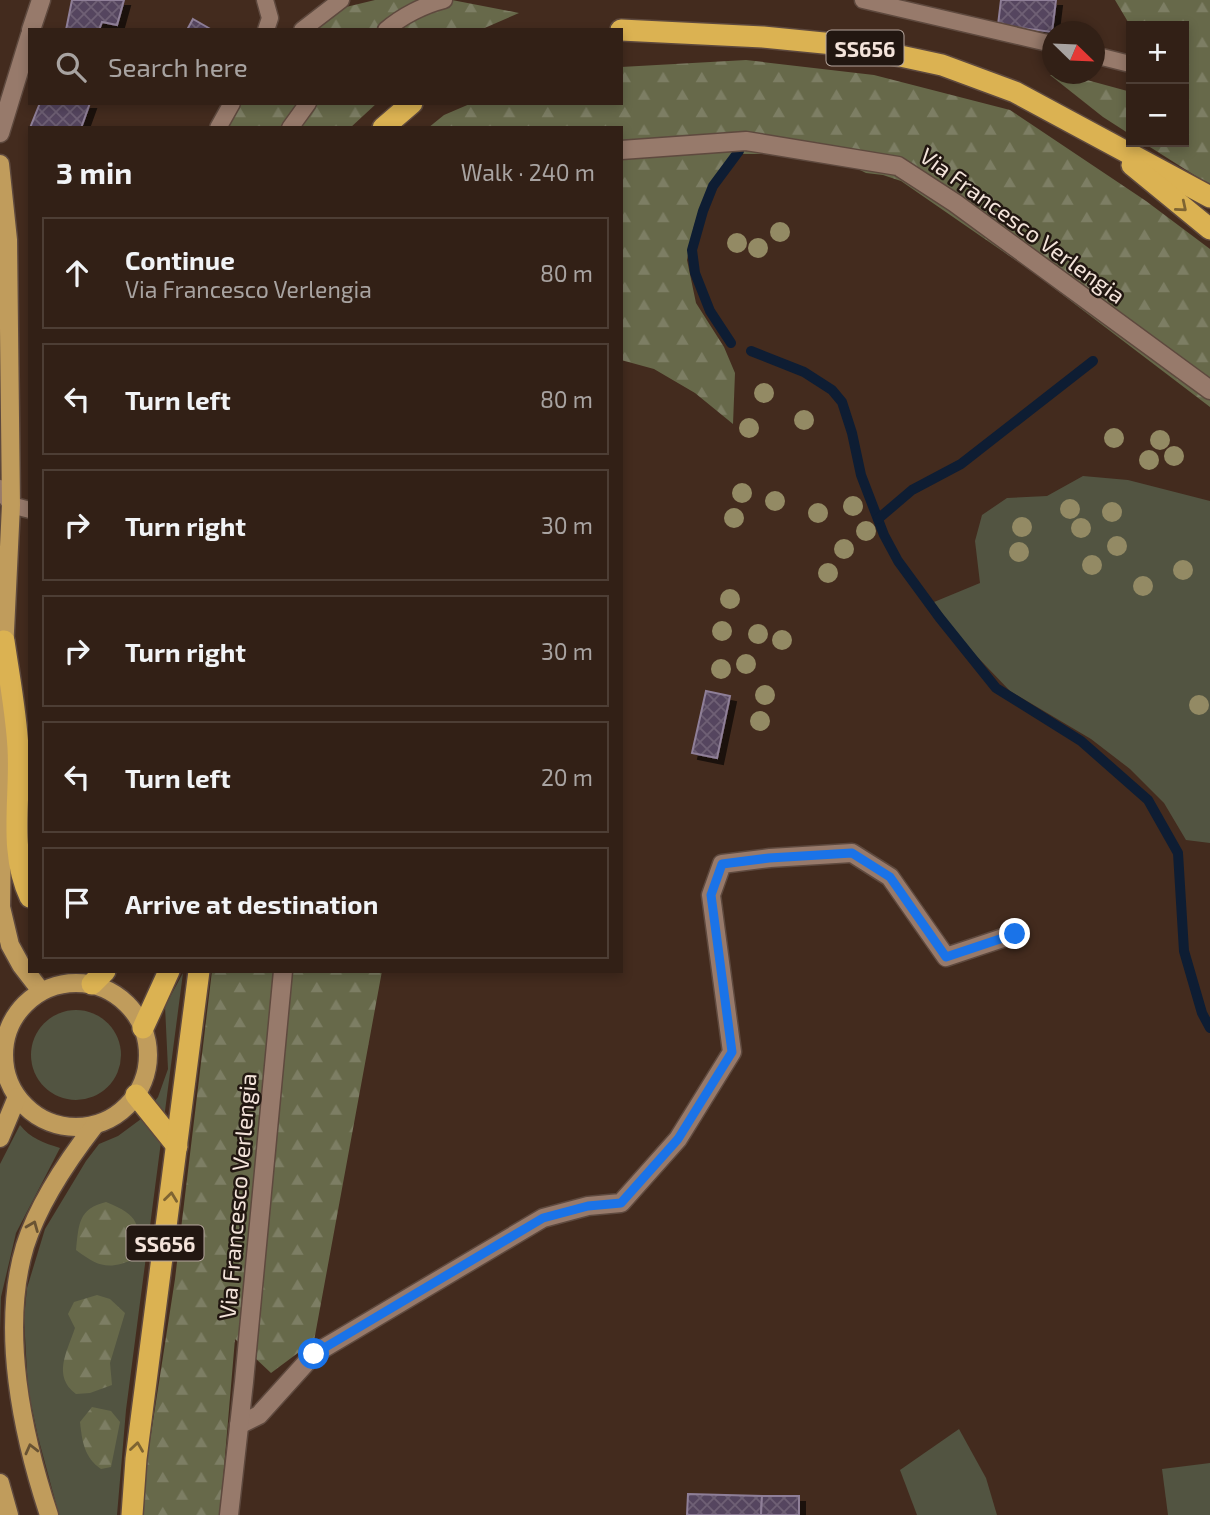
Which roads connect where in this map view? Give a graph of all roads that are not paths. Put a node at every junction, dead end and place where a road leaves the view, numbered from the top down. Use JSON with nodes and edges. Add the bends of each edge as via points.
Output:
{"nodes":[{"id":1,"x":41,"y":0,"type":"edge"},
{"id":2,"x":265,"y":0,"type":"edge"},
{"id":3,"x":341,"y":0,"type":"edge"},
{"id":4,"x":444,"y":0,"type":"edge"},
{"id":5,"x":863,"y":0,"type":"edge"},
{"id":6,"x":33,"y":28,"type":"edge"},
{"id":7,"x":267,"y":28,"type":"edge"},
{"id":8,"x":305,"y":28,"type":"edge"},
{"id":9,"x":388,"y":28,"type":"edge"},
{"id":10,"x":623,"y":30,"type":"edge"},
{"id":11,"x":28,"y":42,"type":"edge"},
{"id":12,"x":1042,"y":42,"type":"edge"},
{"id":13,"x":1105,"y":58,"type":"edge"},
{"id":14,"x":1126,"y":63,"type":"dead end"},
{"id":15,"x":231,"y":105,"type":"edge"},
{"id":16,"x":307,"y":105,"type":"edge"},
{"id":17,"x":410,"y":105,"type":"edge"},
{"id":18,"x":219,"y":126,"type":"edge"},
{"id":19,"x":291,"y":126,"type":"edge"},
{"id":20,"x":385,"y":126,"type":"edge"},
{"id":21,"x":1093,"y":132,"type":"junction"},
{"id":22,"x":0,"y":133,"type":"edge"},
{"id":23,"x":623,"y":150,"type":"edge"},
{"id":24,"x":0,"y":164,"type":"edge"},
{"id":25,"x":1210,"y":197,"type":"edge"},
{"id":26,"x":1210,"y":229,"type":"edge"},
{"id":27,"x":1210,"y":390,"type":"edge"},
{"id":28,"x":0,"y":488,"type":"edge"},
{"id":29,"x":11,"y":505,"type":"junction"},
{"id":30,"x":28,"y":509,"type":"edge"},
{"id":31,"x":4,"y":641,"type":"junction"},
{"id":32,"x":28,"y":893,"type":"edge"},
{"id":33,"x":1015,"y":934,"type":"dead end"},
{"id":34,"x":168,"y":973,"type":"edge"},
{"id":35,"x":199,"y":973,"type":"edge"},
{"id":36,"x":283,"y":973,"type":"edge"},
{"id":37,"x":99,"y":978,"type":"edge"},
{"id":38,"x":41,"y":991,"type":"junction"},
{"id":39,"x":4,"y":1023,"type":"edge"},
{"id":40,"x":143,"y":1028,"type":"junction"},
{"id":41,"x":136,"y":1095,"type":"junction"},
{"id":42,"x":17,"y":1097,"type":"junction"},
{"id":43,"x":95,"y":1125,"type":"junction"},
{"id":44,"x":0,"y":1138,"type":"edge"},
{"id":45,"x":177,"y":1146,"type":"junction"},
{"id":46,"x":239,"y":1425,"type":"junction"},
{"id":47,"x":0,"y":1483,"type":"edge"},
{"id":48,"x":9,"y":1515,"type":"edge"},
{"id":49,"x":49,"y":1515,"type":"edge"},
{"id":50,"x":132,"y":1515,"type":"edge"},
{"id":51,"x":229,"y":1515,"type":"edge"}],
"edges":[{"from":1,"to":6,"type":"street"},
{"from":2,"to":7,"type":"lane","via":[[270,18]]},
{"from":3,"to":8,"type":"lane"},
{"from":4,"to":9,"type":"lane"},
{"from":5,"to":12,"type":"lane"},
{"from":10,"to":21,"type":"highway","number":"SS656","via":[[855,46],[942,65],[1015,92]]},
{"from":11,"to":22,"type":"street"},
{"from":13,"to":14,"type":"lane"},
{"from":15,"to":18,"type":"lane"},
{"from":16,"to":19,"type":"lane"},
{"from":17,"to":20,"type":"highway"},
{"from":21,"to":25,"type":"highway","number":"SS656"},
{"from":21,"to":26,"type":"highway","number":"SS656","one_way":true},
{"from":23,"to":27,"type":"street","name":"Via Francesco Verlengia","via":[[746,141],[898,166]]},
{"from":24,"to":29,"type":"main road","via":[[8,240]]},
{"from":28,"to":29,"type":"lane"},
{"from":29,"to":30,"type":"lane"},
{"from":29,"to":31,"type":"main road"},
{"from":31,"to":32,"type":"highway","via":[[18,748],[18,859]]},
{"from":31,"to":38,"type":"main road","via":[[1,907],[10,945]]},
{"from":33,"to":46,"type":"street","via":[[946,957],[890,877],[852,853],[722,864],[711,895],[732,1052],[678,1139],[621,1203],[543,1218],[314,1354],[259,1415]]},
{"from":34,"to":40,"type":"highway"},
{"from":35,"to":45,"type":"highway","number":"SS656"},
{"from":36,"to":46,"type":"street","name":"Via Francesco Verlengia"},
{"from":37,"to":38,"type":"main road"},
{"from":37,"to":40,"type":"main road","via":[[135,1013]]},
{"from":38,"to":39,"type":"main road"},
{"from":39,"to":42,"type":"main road","via":[[4,1065]]},
{"from":40,"to":41,"type":"main road","via":[[148,1062]]},
{"from":41,"to":43,"type":"main road","via":[[125,1108]]},
{"from":41,"to":45,"type":"highway"},
{"from":42,"to":43,"type":"main road","via":[[52,1123],[78,1128]]},
{"from":42,"to":44,"type":"main road"},
{"from":49,"to":43,"type":"main road","one_way":true,"via":[[17,1386],[15,1295],[25,1247],[41,1206]]},
{"from":50,"to":45,"type":"highway","number":"SS656","one_way":true},
{"from":46,"to":51,"type":"street","name":"Via Francesco Verlengia"},
{"from":47,"to":48,"type":"main road"}]}
